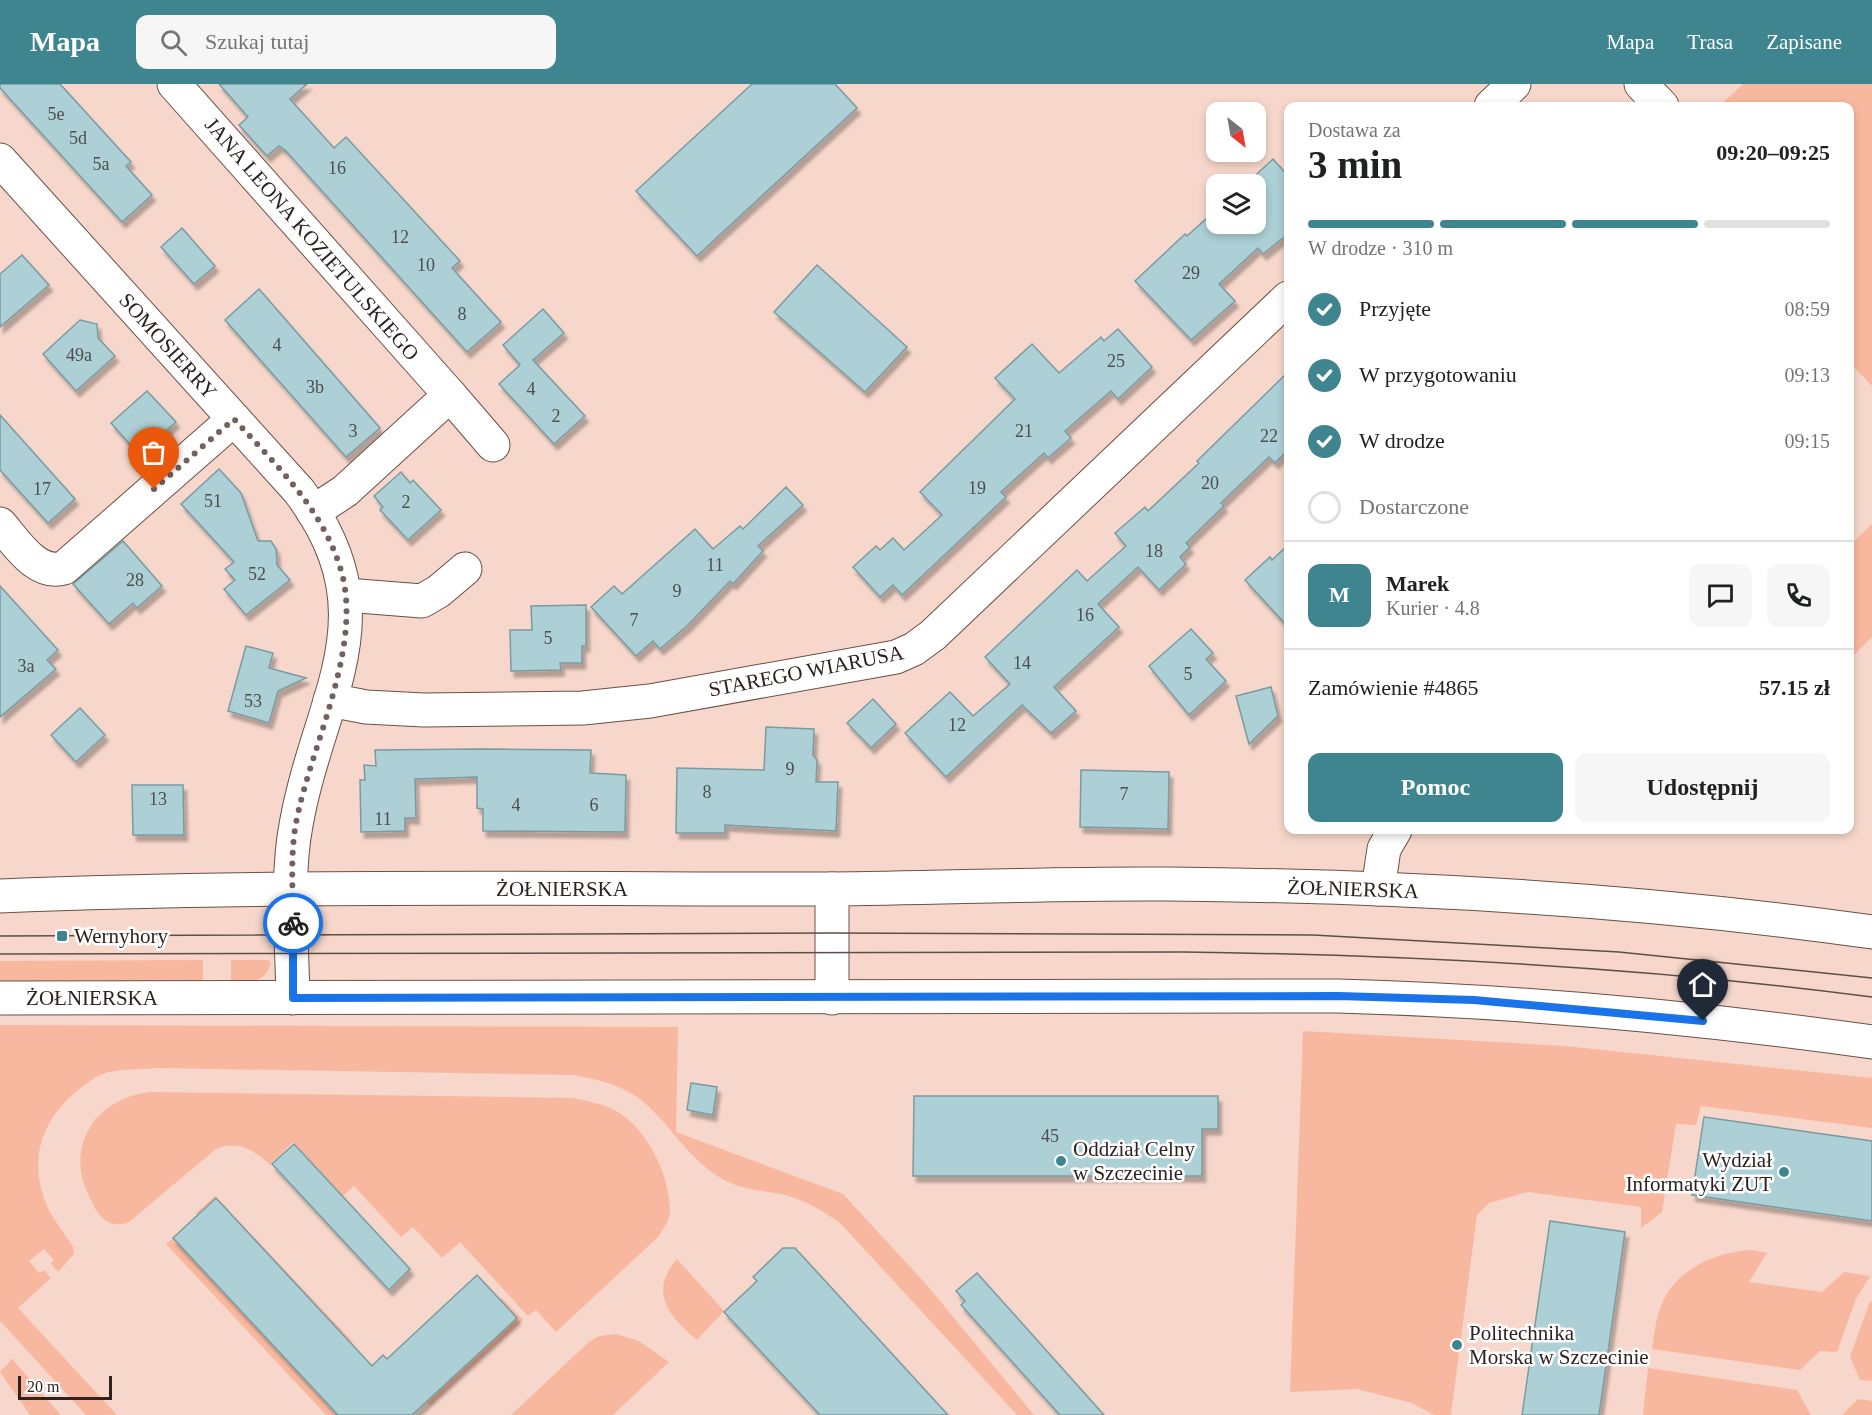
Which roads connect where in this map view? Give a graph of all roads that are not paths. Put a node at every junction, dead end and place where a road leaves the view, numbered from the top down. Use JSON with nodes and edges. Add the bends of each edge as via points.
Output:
{"nodes":[{"id":1,"x":174,"y":84,"type":"edge"},
{"id":2,"x":1514,"y":84,"type":"edge"},
{"id":3,"x":1641,"y":84,"type":"edge"},
{"id":4,"x":1495,"y":102,"type":"edge"},
{"id":5,"x":1658,"y":102,"type":"edge"},
{"id":6,"x":0,"y":160,"type":"edge"},
{"id":7,"x":1284,"y":302,"type":"edge"},
{"id":8,"x":450,"y":395,"type":"junction"},
{"id":9,"x":234,"y":419,"type":"junction"},
{"id":10,"x":494,"y":445,"type":"dead end"},
{"id":11,"x":313,"y":512,"type":"junction"},
{"id":12,"x":0,"y":524,"type":"edge"},
{"id":13,"x":465,"y":569,"type":"dead end"},
{"id":14,"x":346,"y":595,"type":"junction"},
{"id":15,"x":330,"y":700,"type":"junction"},
{"id":16,"x":1393,"y":834,"type":"edge"},
{"id":17,"x":292,"y":889,"type":"junction"},
{"id":18,"x":831,"y":889,"type":"junction"},
{"id":19,"x":1378,"y":889,"type":"junction"},
{"id":20,"x":0,"y":896,"type":"edge"},
{"id":21,"x":1872,"y":932,"type":"edge"},
{"id":22,"x":0,"y":998,"type":"edge"},
{"id":23,"x":293,"y":998,"type":"junction"},
{"id":24,"x":832,"y":998,"type":"junction"},
{"id":25,"x":1872,"y":1042,"type":"edge"}],
"edges":[{"from":1,"to":8,"type":"street","name":"JANA LEONA KOZIETULSKIEGO"},
{"from":2,"to":4,"type":"street"},
{"from":3,"to":5,"type":"street"},
{"from":6,"to":9,"type":"street","name":"SOMOSIERRY"},
{"from":7,"to":15,"type":"street","name":"STAREGO WIARUSA","via":[[914,649],[886,659],[650,701],[583,708],[424,710],[366,708]]},
{"from":8,"to":10,"type":"street","name":"JANA LEONA KOZIETULSKIEGO"},
{"from":8,"to":11,"type":"street","via":[[345,491]]},
{"from":9,"to":11,"type":"street","name":"SOMOSIERRY"},
{"from":9,"to":12,"type":"street","via":[[64,568],[48,569],[33,560]]},
{"from":11,"to":14,"type":"street","name":"SOMOSIERRY","via":[[338,562]]},
{"from":13,"to":14,"type":"street","via":[[423,601]]},
{"from":14,"to":15,"type":"street","name":"SOMOSIERRY","via":[[343,650]]},
{"from":15,"to":17,"type":"street","name":"SOMOSIERRY","via":[[296,824]]},
{"from":16,"to":19,"type":"street","via":[[1384,849]]},
{"from":17,"to":18,"type":"street","name":"ŻOŁNIERSKA"},
{"from":17,"to":20,"type":"street","name":"ŻOŁNIERSKA"},
{"from":17,"to":23,"type":"street"},
{"from":18,"to":19,"type":"street","name":"ŻOŁNIERSKA","via":[[1165,884]]},
{"from":18,"to":24,"type":"street"},
{"from":19,"to":21,"type":"street","name":"ŻOŁNIERSKA","via":[[1674,907]]},
{"from":22,"to":23,"type":"street","name":"ŻOŁNIERSKA"},
{"from":23,"to":24,"type":"street","name":"ŻOŁNIERSKA"},
{"from":24,"to":25,"type":"street","name":"ŻOŁNIERSKA","via":[[1193,994],[1474,1000],[1723,1023]]}]}
